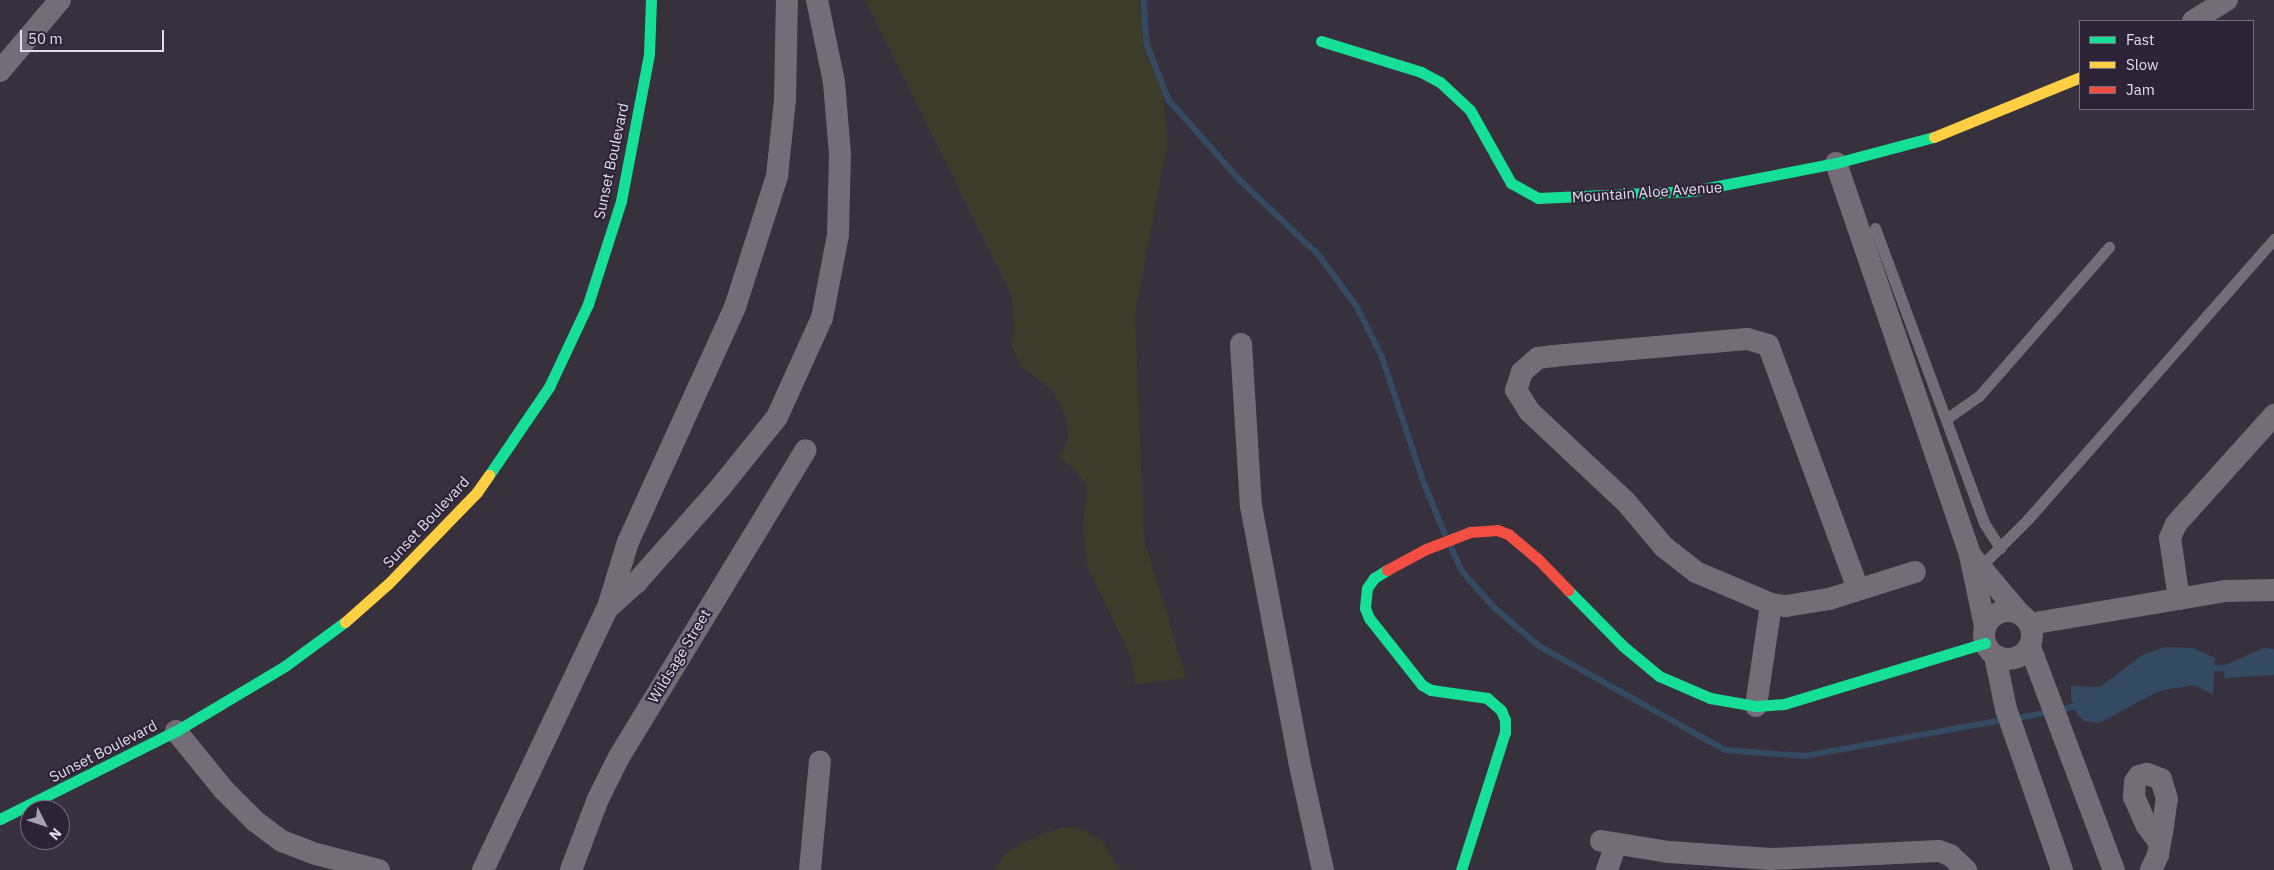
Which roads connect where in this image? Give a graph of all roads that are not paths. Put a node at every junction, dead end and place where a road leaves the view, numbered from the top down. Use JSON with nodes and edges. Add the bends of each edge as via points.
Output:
{"nodes":[{"id":1,"x":60,"y":0,"type":"edge"},
{"id":2,"x":651,"y":0,"type":"edge"},
{"id":3,"x":787,"y":0,"type":"edge"},
{"id":4,"x":817,"y":0,"type":"edge"},
{"id":5,"x":2227,"y":0,"type":"edge"},
{"id":6,"x":2195,"y":20,"type":"edge"},
{"id":7,"x":1321,"y":41,"type":"dead end"},
{"id":8,"x":0,"y":71,"type":"edge"},
{"id":9,"x":2079,"y":77,"type":"edge"},
{"id":10,"x":1836,"y":163,"type":"junction"},
{"id":11,"x":1875,"y":228,"type":"dead end"},
{"id":12,"x":2274,"y":239,"type":"edge"},
{"id":13,"x":2109,"y":247,"type":"dead end"},
{"id":14,"x":1241,"y":344,"type":"dead end"},
{"id":15,"x":2274,"y":415,"type":"edge"},
{"id":16,"x":1946,"y":420,"type":"junction"},
{"id":17,"x":806,"y":450,"type":"dead end"},
{"id":18,"x":2000,"y":548,"type":"junction"},
{"id":19,"x":1974,"y":565,"type":"junction"},
{"id":20,"x":1915,"y":572,"type":"dead end"},
{"id":21,"x":1858,"y":589,"type":"junction"},
{"id":22,"x":2274,"y":590,"type":"edge"},
{"id":23,"x":2179,"y":599,"type":"junction"},
{"id":24,"x":1771,"y":604,"type":"junction"},
{"id":25,"x":608,"y":607,"type":"junction"},
{"id":26,"x":2025,"y":619,"type":"junction"},
{"id":27,"x":1988,"y":642,"type":"junction"},
{"id":28,"x":2030,"y":647,"type":"junction"},
{"id":29,"x":1756,"y":706,"type":"junction"},
{"id":30,"x":176,"y":731,"type":"junction"},
{"id":31,"x":820,"y":761,"type":"dead end"},
{"id":32,"x":0,"y":819,"type":"edge"},
{"id":33,"x":2160,"y":843,"type":"dead end"},
{"id":34,"x":1958,"y":862,"type":"edge"},
{"id":35,"x":1736,"y":864,"type":"edge"},
{"id":36,"x":379,"y":870,"type":"edge"},
{"id":37,"x":483,"y":870,"type":"edge"},
{"id":38,"x":571,"y":870,"type":"edge"},
{"id":39,"x":810,"y":870,"type":"edge"},
{"id":40,"x":1323,"y":870,"type":"edge"},
{"id":41,"x":1461,"y":870,"type":"edge"},
{"id":42,"x":1607,"y":870,"type":"edge"},
{"id":43,"x":1934,"y":870,"type":"edge"},
{"id":44,"x":2062,"y":870,"type":"edge"},
{"id":45,"x":2114,"y":870,"type":"edge"},
{"id":46,"x":2151,"y":870,"type":"edge"}],
"edges":[{"from":1,"to":8,"type":"street"},
{"from":2,"to":30,"type":"street","name":"Sunset Boulevard","via":[[649,54],[621,201],[588,304],[549,387],[477,492],[388,584],[284,666]]},
{"from":3,"to":25,"type":"street","via":[[784,100],[777,176],[735,307],[628,542]]},
{"from":4,"to":25,"type":"street","via":[[834,82],[840,154],[838,234],[822,318],[777,417],[720,488],[636,583]]},
{"from":5,"to":6,"type":"street"},
{"from":7,"to":10,"type":"street","name":"Mountain Aloe Avenue","via":[[1421,72],[1440,82],[1470,110],[1511,183],[1538,198],[1692,191]]},
{"from":9,"to":10,"type":"street","name":"Mountain Aloe Avenue","via":[[1932,138]]},
{"from":10,"to":19,"type":"street"},
{"from":11,"to":16,"type":"lane"},
{"from":12,"to":18,"type":"lane"},
{"from":13,"to":16,"type":"lane","via":[[1979,396]]},
{"from":14,"to":40,"type":"street","via":[[1251,506],[1299,762]]},
{"from":15,"to":23,"type":"street","via":[[2176,524],[2170,538]]},
{"from":16,"to":18,"type":"lane","via":[[1984,523]]},
{"from":17,"to":38,"type":"street","name":"Wildsage Street","via":[[619,757],[598,799]]},
{"from":18,"to":19,"type":"lane"},
{"from":19,"to":26,"type":"street"},
{"from":19,"to":27,"type":"street"},
{"from":20,"to":21,"type":"street"},
{"from":21,"to":24,"type":"street","via":[[1803,606]]},
{"from":21,"to":24,"type":"street","via":[[1768,345],[1747,339],[1554,356],[1538,358],[1529,364],[1517,381],[1516,390],[1523,404],[1626,502],[1664,547],[1696,572]]},
{"from":22,"to":23,"type":"street","via":[[2226,591]]},
{"from":23,"to":26,"type":"street"},
{"from":24,"to":29,"type":"street"},
{"from":25,"to":37,"type":"street"},
{"from":26,"to":27,"type":"street","via":[[2012,611],[1996,614]]},
{"from":26,"to":28,"type":"street","via":[[2033,632]]},
{"from":27,"to":28,"type":"street","via":[[2010,660],[2018,658]]},
{"from":27,"to":29,"type":"street","via":[[1784,704]]},
{"from":27,"to":44,"type":"street","via":[[2006,709]]},
{"from":28,"to":45,"type":"street"},
{"from":29,"to":41,"type":"street","via":[[1710,698],[1659,676],[1623,646],[1508,534],[1497,530],[1470,532],[1426,549],[1374,578],[1367,588],[1365,608],[1369,618],[1422,685],[1431,690],[1487,698],[1501,710],[1506,720]]},
{"from":30,"to":32,"type":"street","name":"Sunset Boulevard"},
{"from":30,"to":36,"type":"street","via":[[224,790],[255,821],[282,841],[316,854]]},
{"from":31,"to":39,"type":"street"},
{"from":33,"to":46,"type":"street"},
{"from":34,"to":35,"type":"street","via":[[1939,851],[1771,859]]},
{"from":34,"to":43,"type":"street"},
{"from":35,"to":42,"type":"street","via":[[1608,842]]}]}
